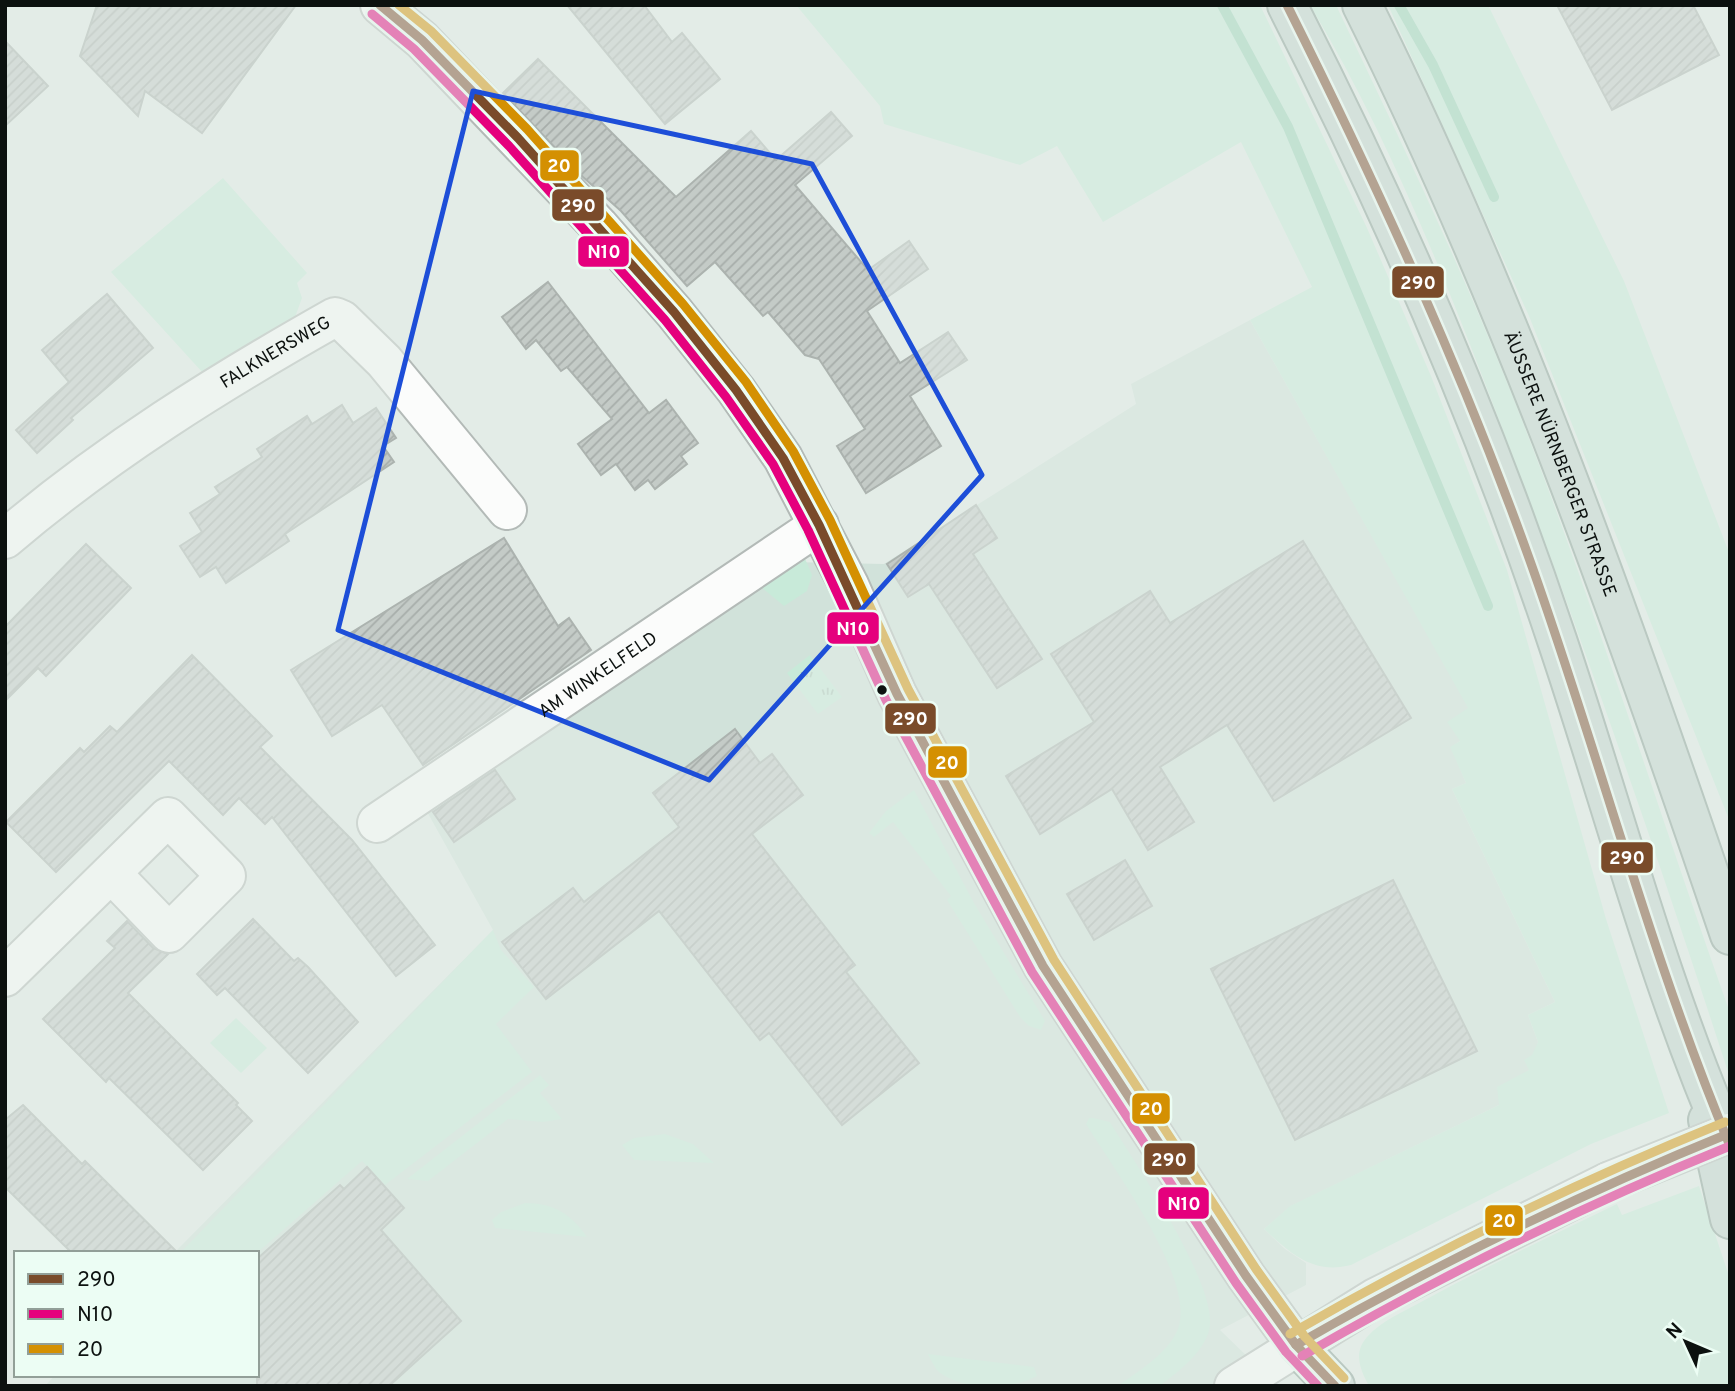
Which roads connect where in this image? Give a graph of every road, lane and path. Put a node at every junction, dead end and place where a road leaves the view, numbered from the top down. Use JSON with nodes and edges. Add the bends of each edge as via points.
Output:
{"nodes":[{"id":1,"x":380,"y":5,"type":"edge"},
{"id":2,"x":1287,"y":5,"type":"edge"},
{"id":3,"x":1362,"y":5,"type":"edge"},
{"id":4,"x":507,"y":510,"type":"dead end"},
{"id":5,"x":819,"y":525,"type":"junction"},
{"id":6,"x":5,"y":540,"type":"edge"},
{"id":7,"x":377,"y":823,"type":"dead end"},
{"id":8,"x":111,"y":873,"type":"dead end"},
{"id":9,"x":1730,"y":935,"type":"edge"},
{"id":10,"x":5,"y":977,"type":"edge"},
{"id":11,"x":1698,"y":1073,"type":"junction"},
{"id":12,"x":1730,"y":1133,"type":"edge"},
{"id":13,"x":1730,"y":1147,"type":"edge"},
{"id":14,"x":1730,"y":1219,"type":"edge"},
{"id":15,"x":1296,"y":1345,"type":"junction"},
{"id":16,"x":1234,"y":1386,"type":"edge"},
{"id":17,"x":1335,"y":1386,"type":"edge"}],
"edges":[{"from":1,"to":5,"type":"street","via":[[422,40],[518,138],[674,312],[767,436]]},
{"from":2,"to":11,"type":"highway","via":[[1368,165],[1502,485],[1558,641]]},
{"from":3,"to":9,"type":"highway","name":"ÄUSSERE NÜRNBERGER STRASSE","via":[[1436,159],[1564,466]]},
{"from":4,"to":6,"type":"street","name":"FALKNERSWEG","via":[[384,361],[335,317],[142,432]]},
{"from":5,"to":7,"type":"street","name":"AM WINKELFELD"},
{"from":5,"to":15,"type":"street","via":[[897,694],[1043,966]]},
{"from":8,"to":10,"type":"street"},
{"from":11,"to":13,"type":"highway"},
{"from":11,"to":14,"type":"highway"},
{"from":12,"to":15,"type":"street","bridge":true,"via":[[1608,1182],[1375,1298]]},
{"from":15,"to":16,"type":"street"},
{"from":15,"to":17,"type":"highway"}]}
